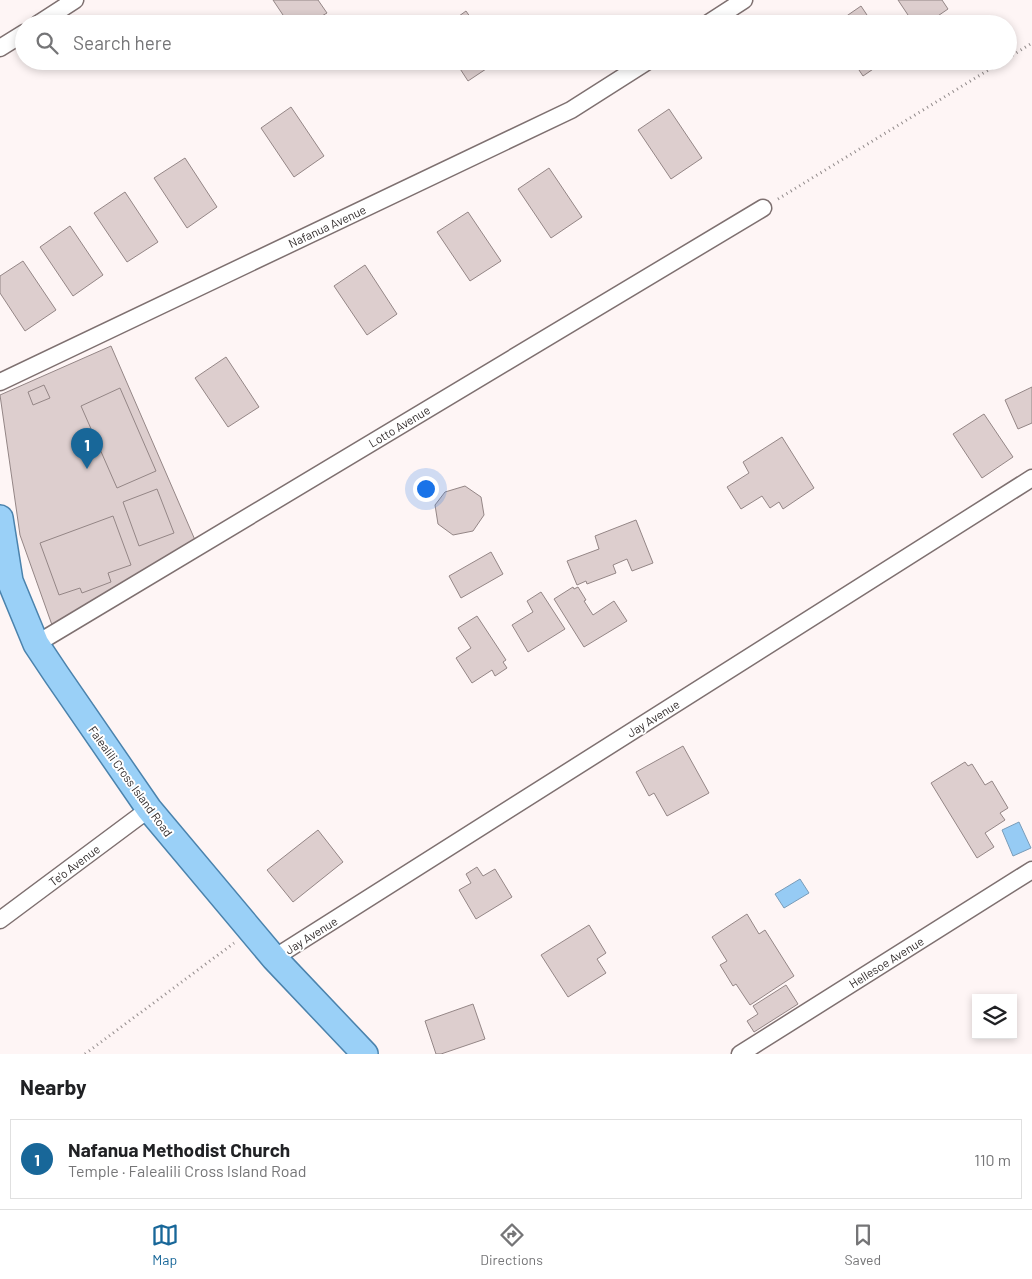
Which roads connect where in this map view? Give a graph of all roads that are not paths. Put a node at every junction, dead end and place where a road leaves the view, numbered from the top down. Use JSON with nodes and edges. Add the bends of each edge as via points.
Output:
{"nodes":[{"id":1,"x":75,"y":0,"type":"edge"},
{"id":2,"x":744,"y":0,"type":"edge"},
{"id":3,"x":52,"y":15,"type":"edge"},
{"id":4,"x":720,"y":15,"type":"edge"},
{"id":5,"x":15,"y":39,"type":"edge"},
{"id":6,"x":0,"y":48,"type":"edge"},
{"id":7,"x":634,"y":70,"type":"edge"},
{"id":8,"x":763,"y":208,"type":"road end"},
{"id":9,"x":0,"y":382,"type":"edge"},
{"id":10,"x":1032,"y":478,"type":"edge"},
{"id":11,"x":0,"y":518,"type":"edge"},
{"id":12,"x":36,"y":644,"type":"junction"},
{"id":13,"x":149,"y":809,"type":"junction"},
{"id":14,"x":1032,"y":870,"type":"edge"},
{"id":15,"x":0,"y":920,"type":"edge"},
{"id":16,"x":274,"y":958,"type":"junction"},
{"id":17,"x":365,"y":1054,"type":"edge"},
{"id":18,"x":740,"y":1054,"type":"edge"}],
"edges":[{"from":1,"to":3,"type":"street"},
{"from":2,"to":4,"type":"street"},
{"from":5,"to":6,"type":"street"},
{"from":7,"to":9,"type":"street","name":"Nafanua Avenue","via":[[571,110]]},
{"from":8,"to":12,"type":"street","name":"Lotto Avenue"},
{"from":10,"to":16,"type":"street","name":"Jay Avenue"},
{"from":11,"to":12,"type":"main road","name":"Falealili Cross Island Road","via":[[10,581]]},
{"from":12,"to":13,"type":"main road","name":"Falealili Cross Island Road"},
{"from":13,"to":15,"type":"street","name":"Te'o Avenue"},
{"from":13,"to":16,"type":"main road","name":"Falealili Cross Island Road"},
{"from":14,"to":18,"type":"street","name":"Hellesoe Avenue"},
{"from":16,"to":17,"type":"main road","name":"Falealili Cross Island Road"}]}
